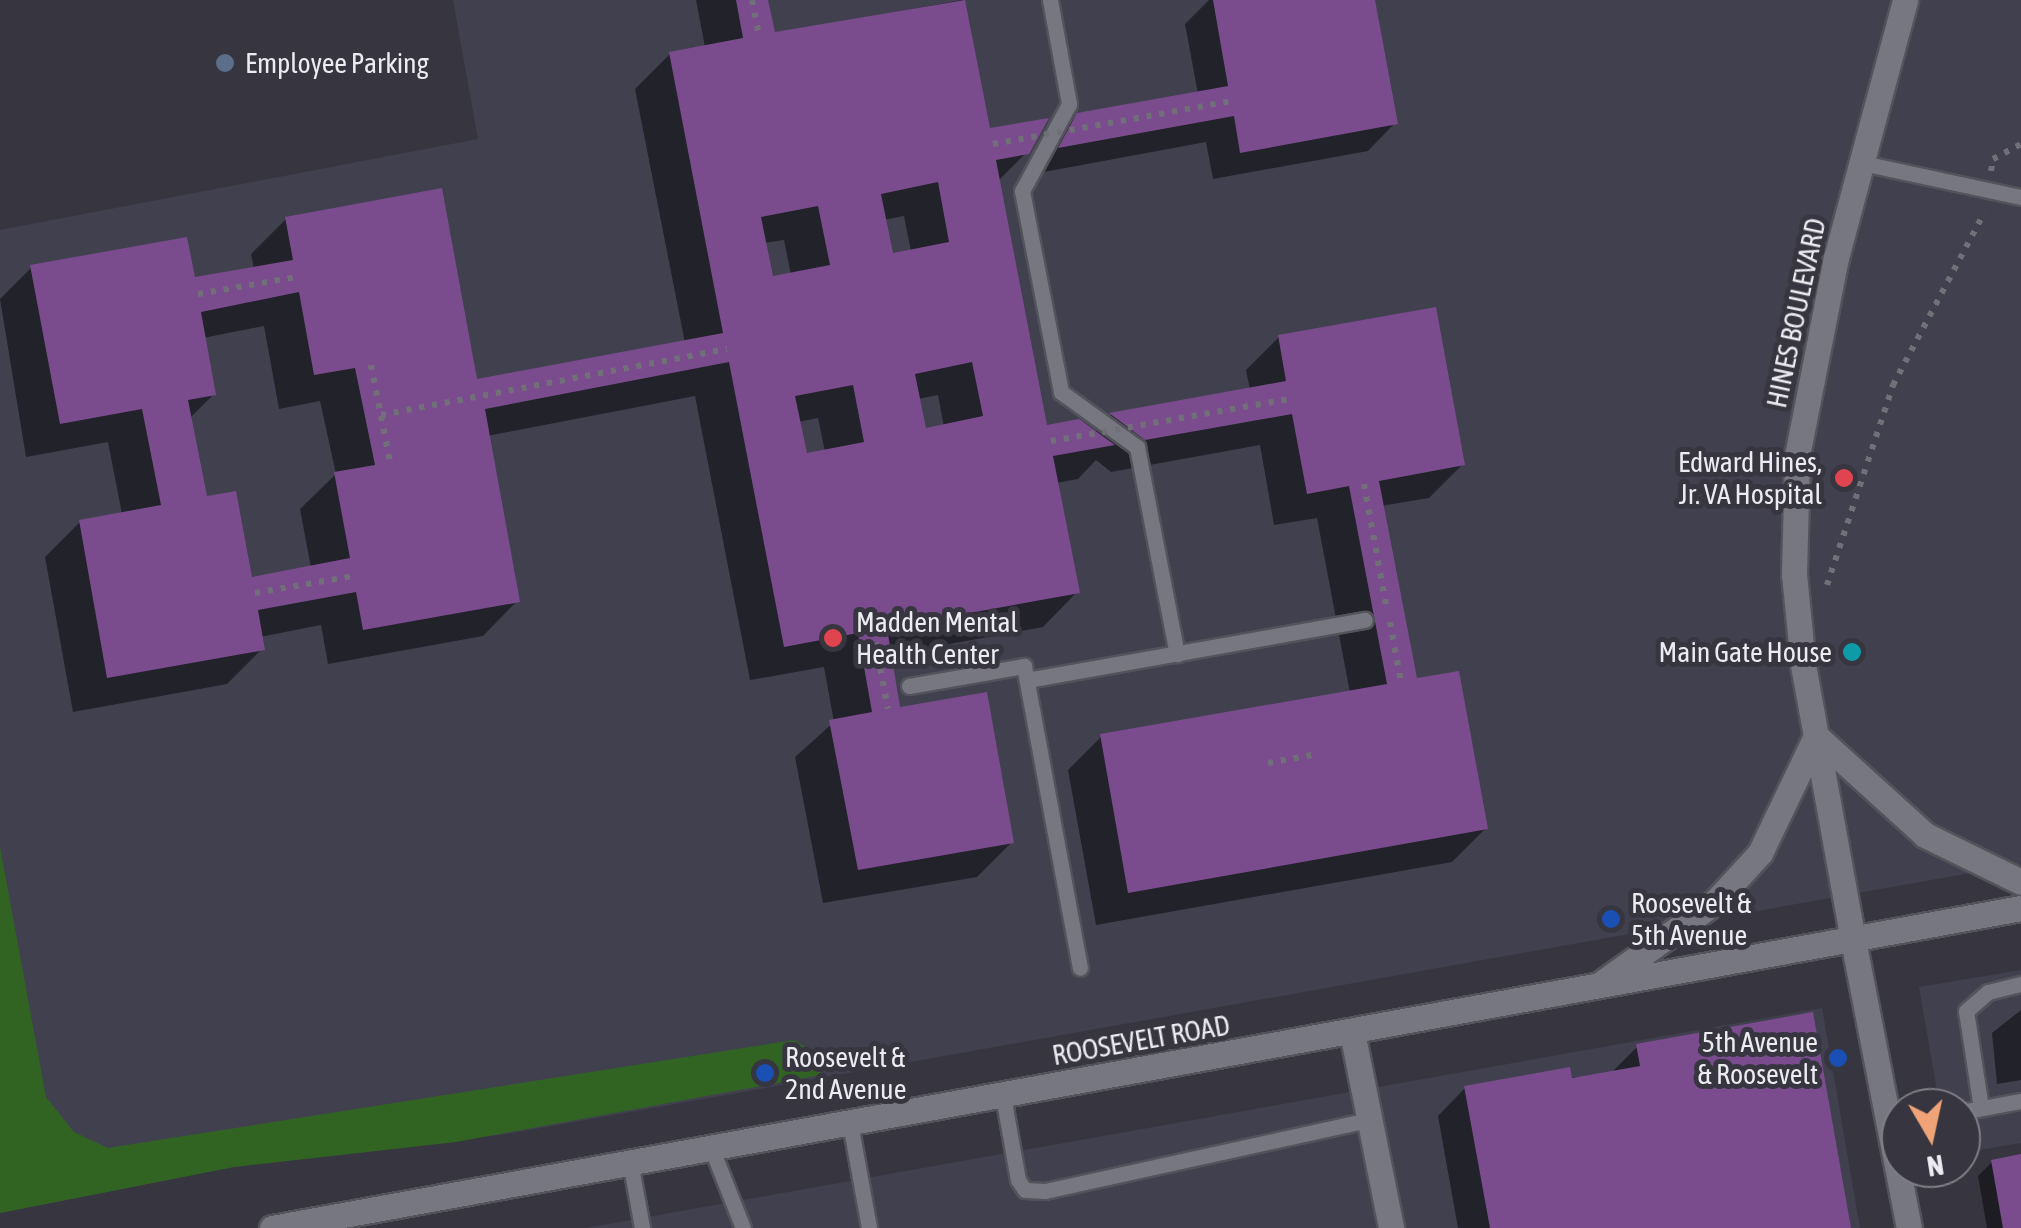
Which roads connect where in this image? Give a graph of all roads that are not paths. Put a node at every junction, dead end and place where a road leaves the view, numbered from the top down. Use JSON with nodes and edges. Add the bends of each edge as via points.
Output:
{"nodes":[{"id":1,"x":1050,"y":0,"type":"edge"},
{"id":2,"x":1905,"y":0,"type":"edge"},
{"id":3,"x":1862,"y":163,"type":"junction"},
{"id":4,"x":2021,"y":197,"type":"edge"},
{"id":5,"x":1365,"y":620,"type":"dead end"},
{"id":6,"x":1177,"y":654,"type":"junction"},
{"id":7,"x":1027,"y":680,"type":"junction"},
{"id":8,"x":909,"y":686,"type":"dead end"},
{"id":9,"x":1816,"y":736,"type":"junction"},
{"id":10,"x":2021,"y":882,"type":"edge"},
{"id":11,"x":2021,"y":908,"type":"edge"},
{"id":12,"x":1853,"y":940,"type":"junction"},
{"id":13,"x":1080,"y":968,"type":"dead end"},
{"id":14,"x":2021,"y":984,"type":"edge"},
{"id":15,"x":1596,"y":988,"type":"junction"},
{"id":16,"x":1352,"y":1032,"type":"junction"},
{"id":17,"x":1887,"y":1088,"type":"edge"},
{"id":18,"x":1978,"y":1088,"type":"edge"},
{"id":19,"x":1004,"y":1096,"type":"junction"},
{"id":20,"x":2021,"y":1101,"type":"edge"},
{"id":21,"x":1981,"y":1108,"type":"edge"},
{"id":22,"x":1369,"y":1120,"type":"junction"},
{"id":23,"x":850,"y":1123,"type":"junction"},
{"id":24,"x":712,"y":1147,"type":"junction"},
{"id":25,"x":630,"y":1161,"type":"junction"},
{"id":26,"x":1904,"y":1188,"type":"edge"},
{"id":27,"x":370,"y":1219,"type":"edge"},
{"id":28,"x":272,"y":1228,"type":"edge"},
{"id":29,"x":642,"y":1228,"type":"edge"},
{"id":30,"x":743,"y":1228,"type":"edge"},
{"id":31,"x":869,"y":1228,"type":"edge"},
{"id":32,"x":1390,"y":1228,"type":"edge"},
{"id":33,"x":1909,"y":1228,"type":"edge"}],
"edges":[{"from":1,"to":6,"type":"lane","via":[[1069,104],[1022,191],[1025,209],[1062,392],[1137,446]]},
{"from":2,"to":3,"type":"main road","name":"HINES BOULEVARD"},
{"from":3,"to":4,"type":"lane"},
{"from":3,"to":9,"type":"main road","name":"HINES BOULEVARD","via":[[1798,456],[1794,574]]},
{"from":5,"to":6,"type":"lane"},
{"from":6,"to":7,"type":"lane"},
{"from":7,"to":8,"type":"lane","via":[[1024,666]]},
{"from":7,"to":13,"type":"lane"},
{"from":9,"to":10,"type":"main road","via":[[1924,836]]},
{"from":9,"to":12,"type":"main road","name":"HINES BOULEVARD"},
{"from":9,"to":15,"type":"main road","via":[[1760,852],[1716,902]]},
{"from":11,"to":12,"type":"main road","name":"ROOSEVELT ROAD"},
{"from":12,"to":15,"type":"main road","name":"ROOSEVELT ROAD"},
{"from":12,"to":17,"type":"main road","name":"HINES BOULEVARD"},
{"from":14,"to":18,"type":"lane","via":[[1988,992],[1966,1011]]},
{"from":15,"to":16,"type":"main road","name":"ROOSEVELT ROAD"},
{"from":16,"to":19,"type":"main road","name":"ROOSEVELT ROAD"},
{"from":16,"to":22,"type":"main road"},
{"from":19,"to":22,"type":"lane","via":[[1018,1180],[1026,1190]]},
{"from":19,"to":23,"type":"main road","name":"ROOSEVELT ROAD"},
{"from":20,"to":21,"type":"lane"},
{"from":22,"to":32,"type":"main road"},
{"from":23,"to":24,"type":"main road","name":"ROOSEVELT ROAD"},
{"from":23,"to":31,"type":"lane"},
{"from":24,"to":25,"type":"main road","name":"ROOSEVELT ROAD"},
{"from":24,"to":30,"type":"lane"},
{"from":25,"to":27,"type":"main road","name":"ROOSEVELT ROAD"},
{"from":25,"to":29,"type":"lane"},
{"from":26,"to":33,"type":"main road","name":"HINES BOULEVARD"},
{"from":27,"to":28,"type":"main road","name":"ROOSEVELT ROAD"}]}
